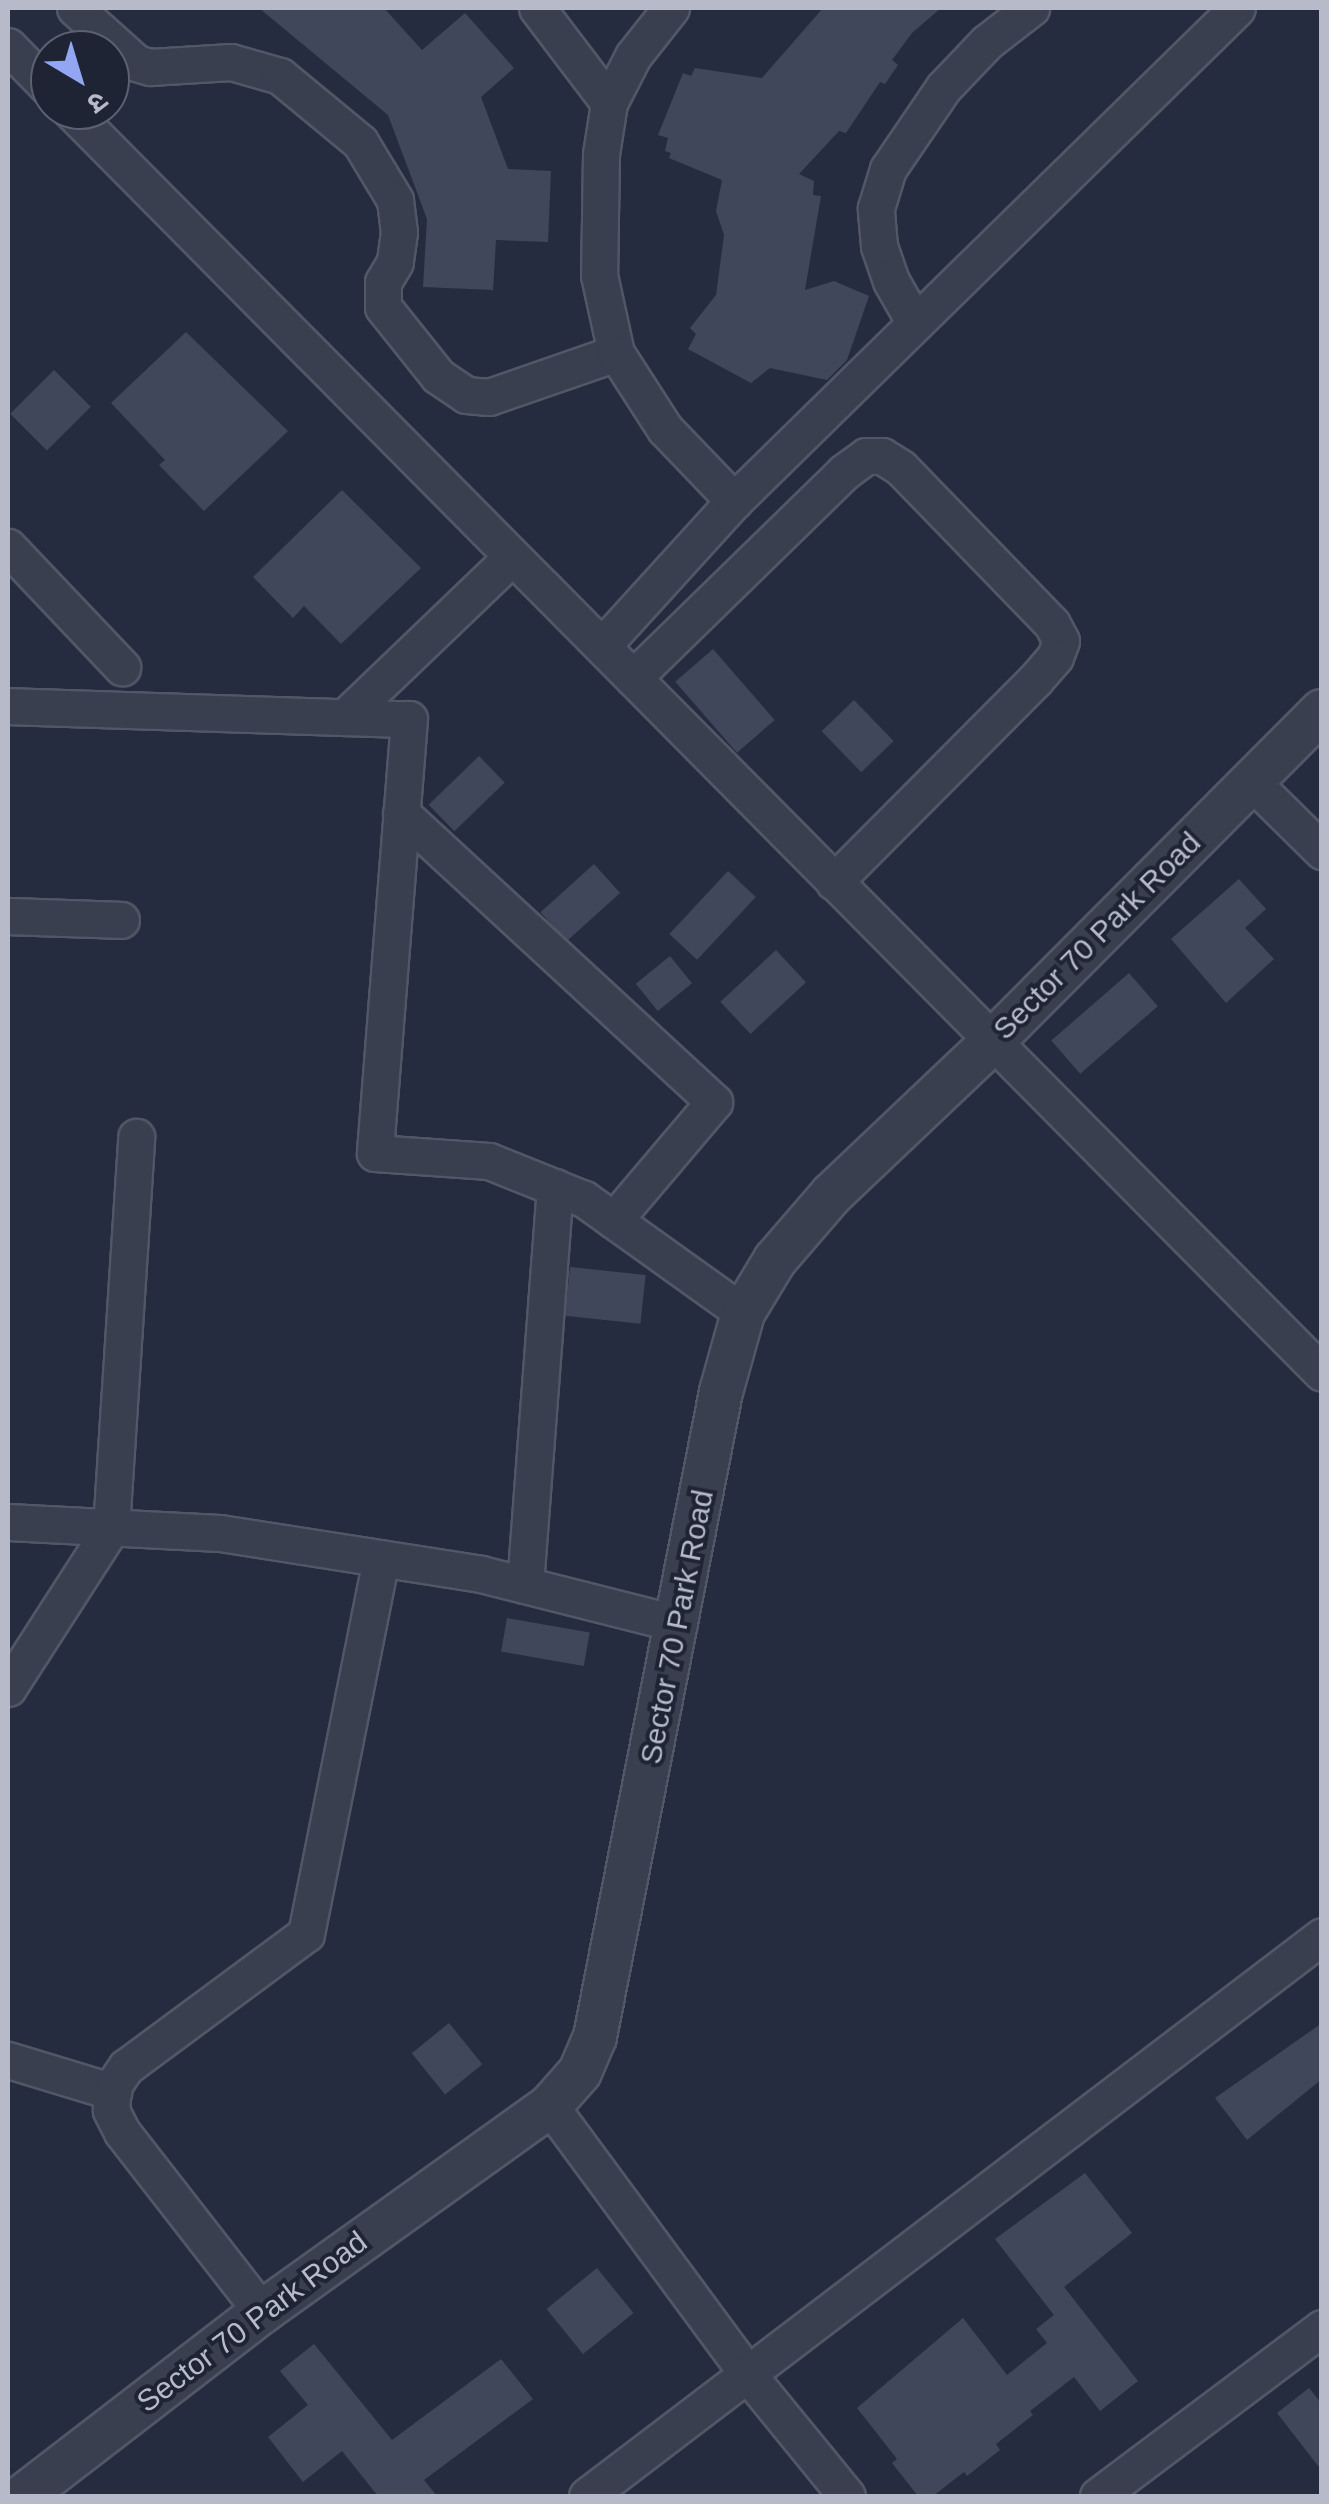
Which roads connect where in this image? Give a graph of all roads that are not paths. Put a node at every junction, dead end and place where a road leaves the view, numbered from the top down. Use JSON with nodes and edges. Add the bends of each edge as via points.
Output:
{"nodes":[{"id":1,"x":75,"y":8,"type":"edge"},
{"id":2,"x":537,"y":8,"type":"edge"},
{"id":3,"x":671,"y":8,"type":"edge"},
{"id":4,"x":1030,"y":8,"type":"edge"},
{"id":5,"x":1232,"y":9,"type":"edge"},
{"id":6,"x":8,"y":46,"type":"edge"},
{"id":7,"x":30,"y":69,"type":"edge"},
{"id":8,"x":609,"y":104,"type":"junction"},
{"id":9,"x":90,"y":130,"type":"edge"},
{"id":10,"x":915,"y":323,"type":"junction"},
{"id":11,"x":616,"y":353,"type":"junction"},
{"id":12,"x":734,"y":501,"type":"junction"},
{"id":13,"x":8,"y":547,"type":"edge"},
{"id":14,"x":512,"y":558,"type":"junction"},
{"id":15,"x":602,"y":646,"type":"junction"},
{"id":16,"x":122,"y":667,"type":"dead end"},
{"id":17,"x":633,"y":678,"type":"junction"},
{"id":18,"x":8,"y":706,"type":"edge"},
{"id":19,"x":1322,"y":711,"type":"edge"},
{"id":20,"x":345,"y":717,"type":"junction"},
{"id":21,"x":1251,"y":780,"type":"junction"},
{"id":22,"x":402,"y":813,"type":"junction"},
{"id":23,"x":1322,"y":851,"type":"edge"},
{"id":24,"x":834,"y":882,"type":"junction"},
{"id":25,"x":8,"y":916,"type":"edge"},
{"id":26,"x":121,"y":920,"type":"dead end"},
{"id":27,"x":992,"y":1042,"type":"junction"},
{"id":28,"x":136,"y":1137,"type":"dead end"},
{"id":29,"x":556,"y":1187,"type":"junction"},
{"id":30,"x":614,"y":1220,"type":"junction"},
{"id":31,"x":743,"y":1313,"type":"junction"},
{"id":32,"x":1322,"y":1373,"type":"edge"},
{"id":33,"x":8,"y":1522,"type":"edge"},
{"id":34,"x":111,"y":1528,"type":"junction"},
{"id":35,"x":381,"y":1558,"type":"junction"},
{"id":36,"x":525,"y":1585,"type":"junction"},
{"id":37,"x":679,"y":1624,"type":"junction"},
{"id":38,"x":8,"y":1688,"type":"edge"},
{"id":39,"x":1322,"y":1936,"type":"edge"},
{"id":40,"x":8,"y":2060,"type":"edge"},
{"id":41,"x":113,"y":2092,"type":"junction"},
{"id":42,"x":550,"y":2106,"type":"junction"},
{"id":43,"x":262,"y":2312,"type":"junction"},
{"id":44,"x":1322,"y":2328,"type":"edge"},
{"id":45,"x":749,"y":2376,"type":"junction"},
{"id":46,"x":23,"y":2496,"type":"edge"},
{"id":47,"x":586,"y":2496,"type":"edge"},
{"id":48,"x":847,"y":2496,"type":"edge"},
{"id":49,"x":1098,"y":2496,"type":"edge"}],
"edges":[{"from":1,"to":11,"type":"street","via":[[136,63],[231,62],[280,76],[360,142],[395,200],[399,232],[383,308],[438,376],[466,395],[489,397]]},
{"from":2,"to":8,"type":"street"},
{"from":3,"to":8,"type":"street","via":[[633,56]]},
{"from":4,"to":10,"type":"street","via":[[944,87],[888,169],[876,208],[879,246]]},
{"from":5,"to":10,"type":"street"},
{"from":6,"to":7,"type":"street"},
{"from":8,"to":11,"type":"street","via":[[601,154],[600,275]]},
{"from":9,"to":14,"type":"street"},
{"from":10,"to":12,"type":"street"},
{"from":11,"to":12,"type":"street","via":[[666,429]]},
{"from":12,"to":15,"type":"street"},
{"from":13,"to":16,"type":"street"},
{"from":14,"to":15,"type":"street"},
{"from":14,"to":20,"type":"street"},
{"from":15,"to":17,"type":"street"},
{"from":17,"to":24,"type":"street"},
{"from":17,"to":24,"type":"street","via":[[844,472],[866,456],[882,456],[901,468],[1061,640],[1035,680]]},
{"from":18,"to":20,"type":"street"},
{"from":19,"to":21,"type":"street","name":"Sector 70 Park Road"},
{"from":20,"to":22,"type":"street","via":[[409,720]]},
{"from":21,"to":23,"type":"street"},
{"from":21,"to":27,"type":"street","name":"Sector 70 Park Road"},
{"from":22,"to":29,"type":"street","via":[[375,1152],[489,1161]]},
{"from":22,"to":30,"type":"street","via":[[714,1102]]},
{"from":24,"to":27,"type":"street"},
{"from":25,"to":26,"type":"street"},
{"from":27,"to":31,"type":"street","name":"Sector 70 Park Road","via":[[832,1194],[775,1260]]},
{"from":27,"to":32,"type":"street"},
{"from":28,"to":34,"type":"street"},
{"from":29,"to":30,"type":"street"},
{"from":29,"to":36,"type":"street"},
{"from":30,"to":31,"type":"street"},
{"from":31,"to":37,"type":"street","name":"Sector 70 Park Road"},
{"from":33,"to":34,"type":"street"},
{"from":34,"to":35,"type":"street","via":[[220,1533]]},
{"from":34,"to":38,"type":"street"},
{"from":35,"to":36,"type":"street"},
{"from":35,"to":41,"type":"street","via":[[306,1934],[126,2067]]},
{"from":36,"to":37,"type":"street"},
{"from":37,"to":42,"type":"street","name":"Sector 70 Park Road","via":[[595,2037],[580,2072]]},
{"from":39,"to":45,"type":"street"},
{"from":40,"to":41,"type":"street"},
{"from":41,"to":43,"type":"street","via":[[111,2110],[122,2132]]},
{"from":42,"to":43,"type":"street","name":"Sector 70 Park Road"},
{"from":42,"to":45,"type":"street"},
{"from":43,"to":46,"type":"street","name":"Sector 70 Park Road"},
{"from":44,"to":49,"type":"street"},
{"from":45,"to":47,"type":"street"},
{"from":45,"to":48,"type":"street"}]}
